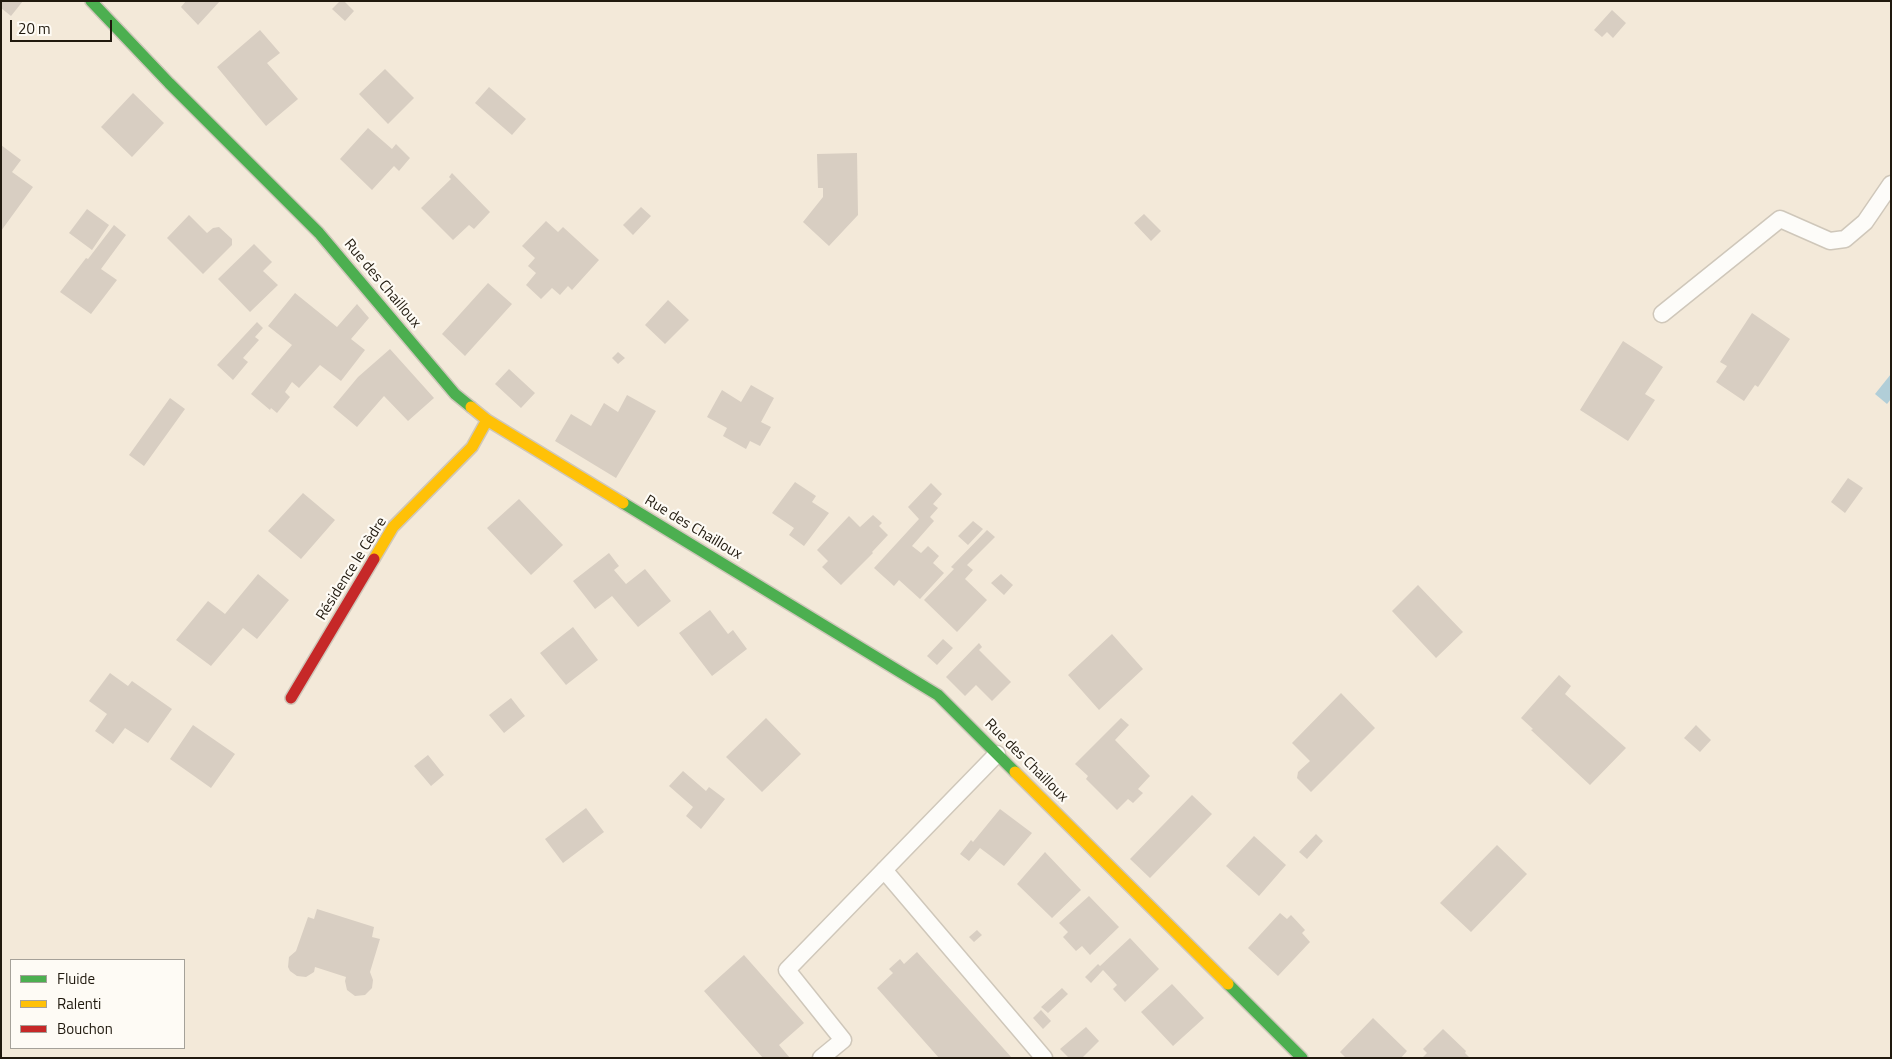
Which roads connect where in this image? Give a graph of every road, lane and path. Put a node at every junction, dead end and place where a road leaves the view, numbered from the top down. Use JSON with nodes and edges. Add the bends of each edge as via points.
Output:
{"nodes":[{"id":1,"x":91,"y":1,"type":"edge"},
{"id":2,"x":1891,"y":184,"type":"edge"},
{"id":3,"x":1662,"y":314,"type":"dead end"},
{"id":4,"x":487,"y":420,"type":"junction"},
{"id":5,"x":291,"y":698,"type":"dead end"},
{"id":6,"x":998,"y":754,"type":"junction"},
{"id":7,"x":884,"y":870,"type":"junction"},
{"id":8,"x":821,"y":1058,"type":"edge"},
{"id":9,"x":1044,"y":1058,"type":"edge"},
{"id":10,"x":1302,"y":1058,"type":"edge"}],
"edges":[{"from":1,"to":4,"type":"street","name":"Rue des Chailloux","via":[[319,233],[455,394]]},
{"from":2,"to":3,"type":"lane","via":[[1865,222],[1845,239],[1830,241],[1780,219]]},
{"from":4,"to":5,"type":"street","name":"Résidence le Cèdre","via":[[472,446],[393,527]]},
{"from":4,"to":6,"type":"street","name":"Rue des Chailloux","via":[[938,695]]},
{"from":6,"to":7,"type":"lane"},
{"from":6,"to":10,"type":"street","name":"Rue des Chailloux"},
{"from":7,"to":8,"type":"lane","via":[[787,970],[843,1040]]},
{"from":7,"to":9,"type":"lane"}]}
